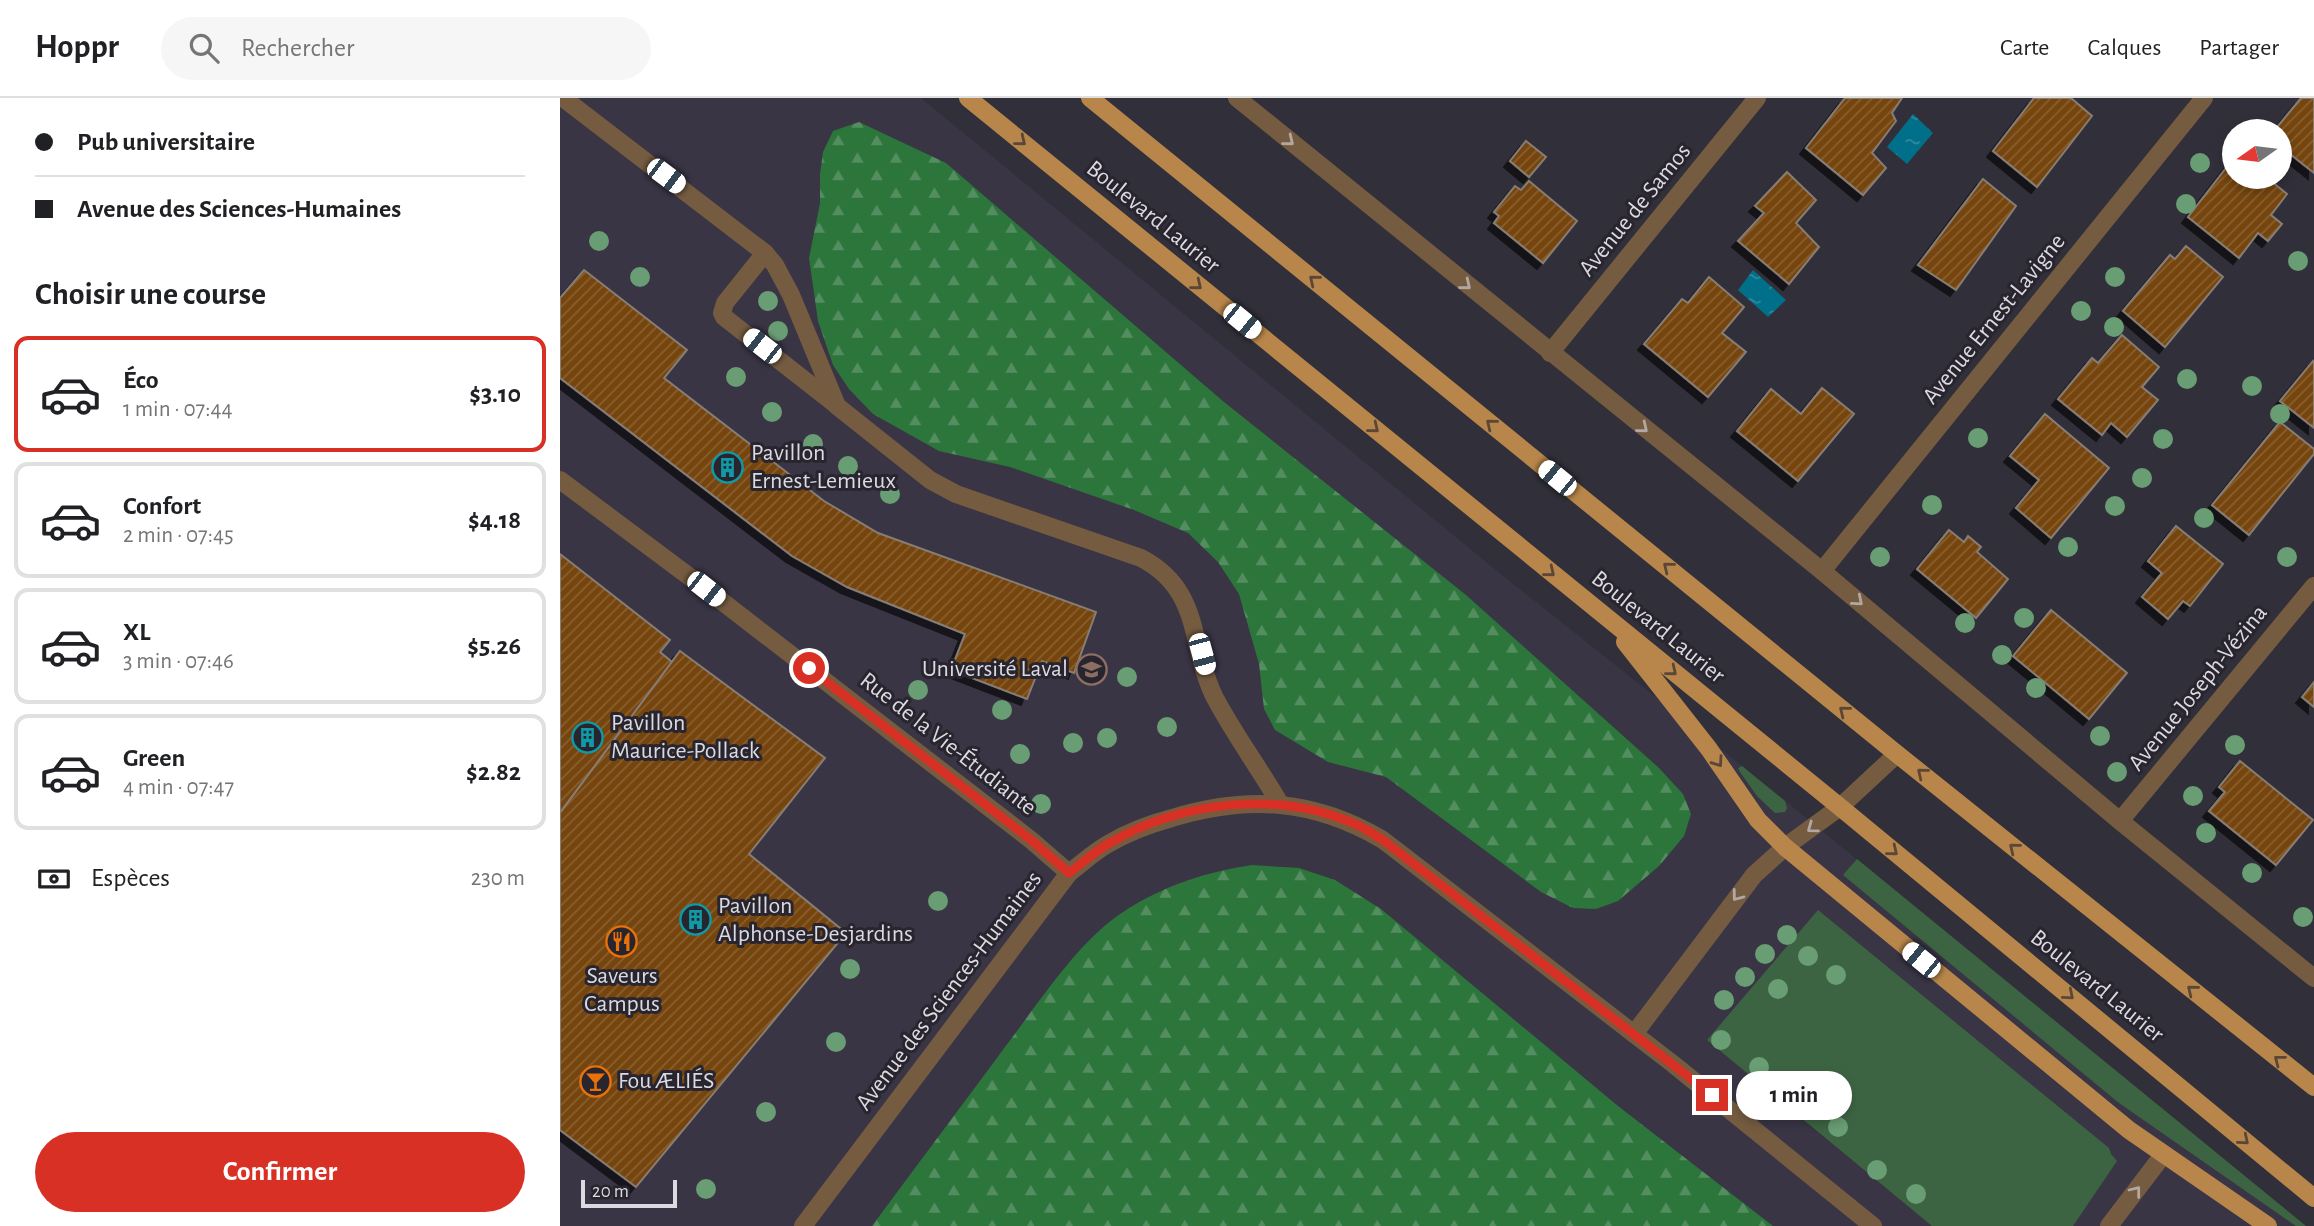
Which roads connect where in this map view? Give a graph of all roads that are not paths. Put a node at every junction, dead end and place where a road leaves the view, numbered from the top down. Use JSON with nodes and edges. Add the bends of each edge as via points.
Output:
{"nodes":[{"id":1,"x":563,"y":98,"type":"edge"},
{"id":2,"x":968,"y":98,"type":"edge"},
{"id":3,"x":1090,"y":98,"type":"edge"},
{"id":4,"x":1237,"y":98,"type":"edge"},
{"id":5,"x":1757,"y":98,"type":"edge"},
{"id":6,"x":2204,"y":98,"type":"edge"},
{"id":7,"x":765,"y":254,"type":"junction"},
{"id":8,"x":1550,"y":353,"type":"junction"},
{"id":9,"x":837,"y":406,"type":"junction"},
{"id":10,"x":560,"y":480,"type":"edge"},
{"id":11,"x":1822,"y":571,"type":"junction"},
{"id":12,"x":2314,"y":586,"type":"edge"},
{"id":13,"x":1600,"y":612,"type":"junction"},
{"id":14,"x":1897,"y":754,"type":"junction"},
{"id":15,"x":1280,"y":804,"type":"junction"},
{"id":16,"x":1840,"y":807,"type":"junction"},
{"id":17,"x":2120,"y":821,"type":"junction"},
{"id":18,"x":1784,"y":848,"type":"junction"},
{"id":19,"x":1069,"y":873,"type":"junction"},
{"id":20,"x":2314,"y":978,"type":"edge"},
{"id":21,"x":1634,"y":1034,"type":"junction"},
{"id":22,"x":2314,"y":1087,"type":"edge"},
{"id":23,"x":2163,"y":1155,"type":"junction"},
{"id":24,"x":2314,"y":1198,"type":"edge"},
{"id":25,"x":803,"y":1226,"type":"edge"},
{"id":26,"x":1873,"y":1226,"type":"edge"},
{"id":27,"x":2109,"y":1226,"type":"edge"},
{"id":28,"x":2268,"y":1226,"type":"edge"}],
"edges":[{"from":1,"to":7,"type":"street"},
{"from":2,"to":13,"type":"main road","name":"Boulevard Laurier","one_way":true},
{"from":14,"to":3,"type":"main road","one_way":true},
{"from":4,"to":8,"type":"street","one_way":true},
{"from":5,"to":8,"type":"street","name":"Avenue de Samos"},
{"from":6,"to":11,"type":"street","name":"Avenue Ernest-Lavigne"},
{"from":7,"to":9,"type":"street","via":[[791,295]]},
{"from":7,"to":9,"type":"street","via":[[722,313]]},
{"from":8,"to":11,"type":"street","one_way":true},
{"from":9,"to":15,"type":"street","via":[[942,488],[1141,558],[1161,570],[1186,605],[1215,697]]},
{"from":10,"to":19,"type":"street","name":"Rue de la Vie-Étudiante","via":[[737,612]]},
{"from":11,"to":17,"type":"street","one_way":true},
{"from":12,"to":17,"type":"street","name":"Avenue Joseph-Vézina"},
{"from":13,"to":16,"type":"main road","name":"Boulevard Laurier","one_way":true},
{"from":13,"to":18,"type":"main road","one_way":true},
{"from":14,"to":16,"type":"street"},
{"from":22,"to":14,"type":"main road","one_way":true},
{"from":15,"to":19,"type":"street","name":"Avenue des Sciences-Humaines","via":[[1225,805],[1144,826],[1107,844]]},
{"from":15,"to":21,"type":"street","name":"Avenue des Sciences-Humaines","via":[[1356,824],[1383,840]]},
{"from":16,"to":18,"type":"street","one_way":true},
{"from":16,"to":24,"type":"main road","name":"Boulevard Laurier","one_way":true},
{"from":17,"to":20,"type":"street"},
{"from":18,"to":21,"type":"street","one_way":true,"via":[[1742,890]]},
{"from":18,"to":23,"type":"main road"},
{"from":19,"to":25,"type":"street","name":"Avenue des Sciences-Humaines"},
{"from":21,"to":26,"type":"street","name":"Avenue des Sciences-Humaines"},
{"from":27,"to":23,"type":"street","one_way":true},
{"from":23,"to":28,"type":"main road"}]}
